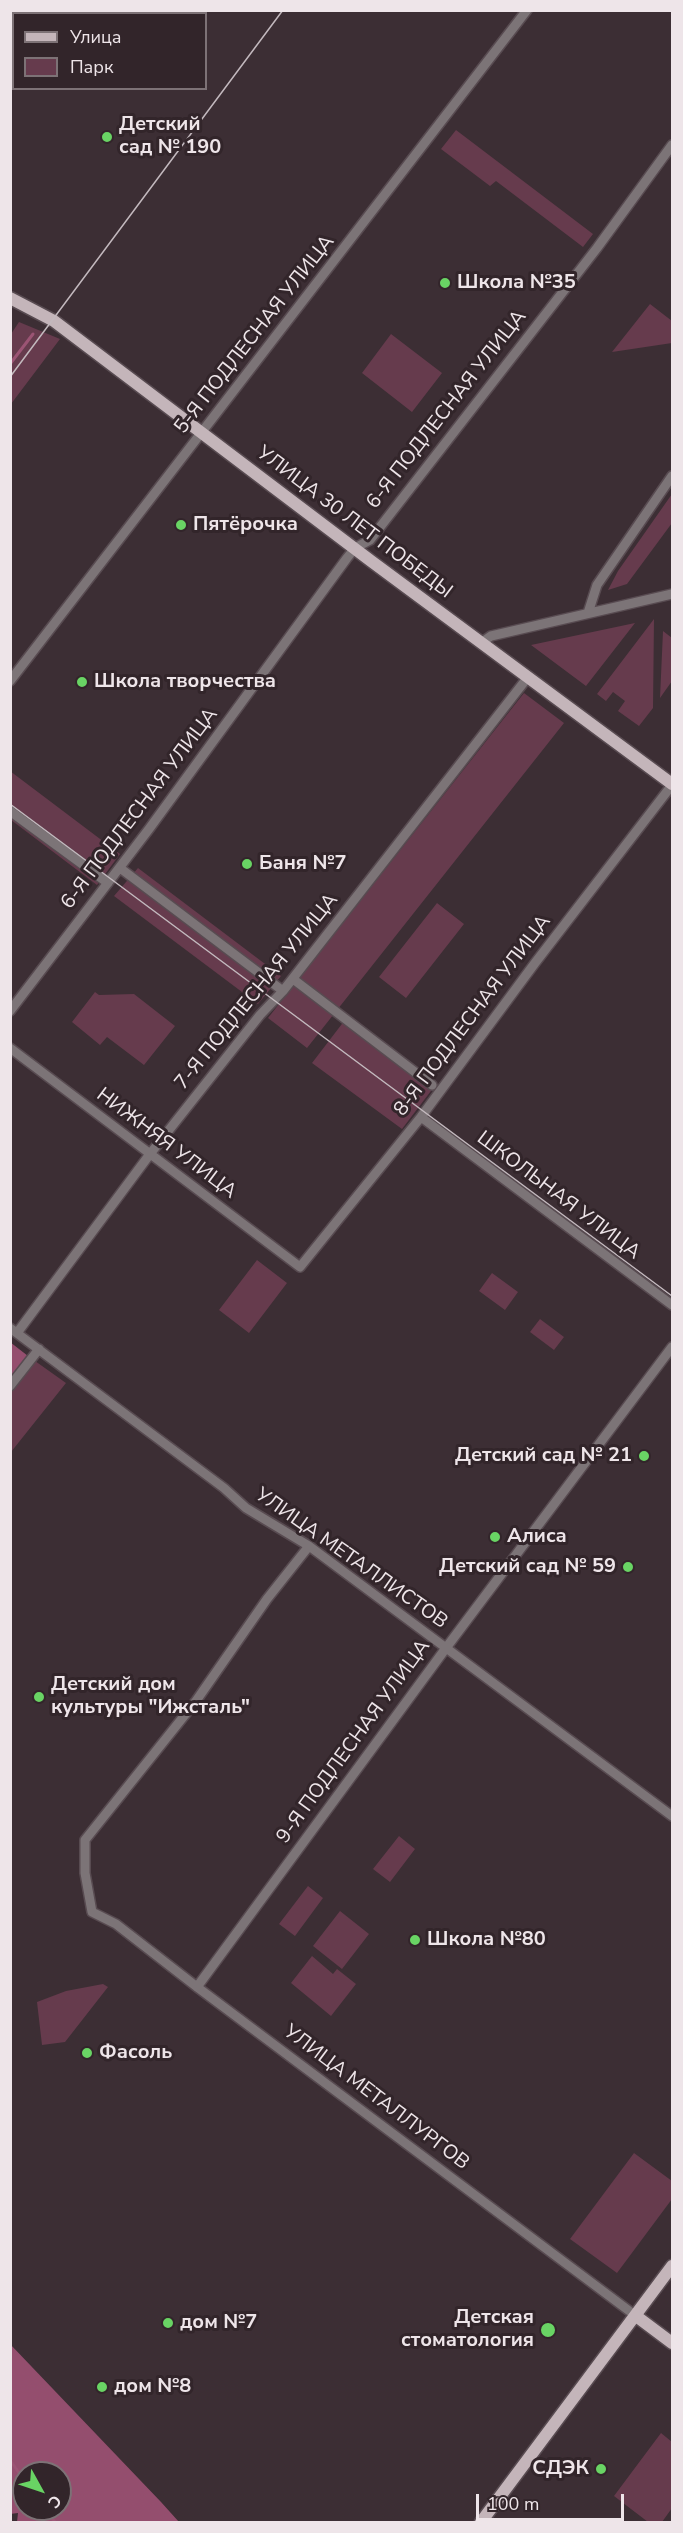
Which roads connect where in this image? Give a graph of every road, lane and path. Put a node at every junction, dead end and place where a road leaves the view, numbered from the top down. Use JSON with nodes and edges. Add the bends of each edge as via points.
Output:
{"nodes":[{"id":1,"x":527,"y":10,"type":"edge"},
{"id":2,"x":672,"y":145,"type":"edge"},
{"id":3,"x":10,"y":298,"type":"edge"},
{"id":4,"x":202,"y":433,"type":"junction"},
{"id":5,"x":672,"y":476,"type":"edge"},
{"id":6,"x":355,"y":548,"type":"junction"},
{"id":7,"x":672,"y":594,"type":"edge"},
{"id":8,"x":588,"y":613,"type":"junction"},
{"id":9,"x":481,"y":643,"type":"junction"},
{"id":10,"x":528,"y":677,"type":"junction"},
{"id":11,"x":10,"y":681,"type":"edge"},
{"id":12,"x":672,"y":785,"type":"edge"},
{"id":13,"x":10,"y":811,"type":"edge"},
{"id":14,"x":120,"y":868,"type":"junction"},
{"id":15,"x":108,"y":883,"type":"junction"},
{"id":16,"x":293,"y":978,"type":"junction"},
{"id":17,"x":283,"y":991,"type":"junction"},
{"id":18,"x":10,"y":1011,"type":"edge"},
{"id":19,"x":10,"y":1048,"type":"edge"},
{"id":20,"x":432,"y":1085,"type":"dead end"},
{"id":21,"x":421,"y":1117,"type":"junction"},
{"id":22,"x":150,"y":1154,"type":"junction"},
{"id":23,"x":300,"y":1267,"type":"joint"},
{"id":24,"x":672,"y":1305,"type":"edge"},
{"id":25,"x":14,"y":1330,"type":"edge"},
{"id":26,"x":672,"y":1347,"type":"edge"},
{"id":27,"x":39,"y":1349,"type":"junction"},
{"id":28,"x":10,"y":1386,"type":"edge"},
{"id":29,"x":309,"y":1546,"type":"junction"},
{"id":30,"x":446,"y":1648,"type":"junction"},
{"id":31,"x":672,"y":1816,"type":"edge"},
{"id":32,"x":196,"y":1987,"type":"junction"},
{"id":33,"x":672,"y":2266,"type":"edge"},
{"id":34,"x":636,"y":2316,"type":"junction"},
{"id":35,"x":672,"y":2343,"type":"edge"},
{"id":36,"x":481,"y":2523,"type":"edge"}],
"edges":[{"from":1,"to":4,"type":"street","name":"5-Я ПОДЛЕСНАЯ УЛИЦА"},
{"from":2,"to":6,"type":"street","name":"6-Я ПОДЛЕСНАЯ УЛИЦА","via":[[370,540]]},
{"from":3,"to":4,"type":"main road","name":"УЛИЦА 30 ЛЕТ ПОБЕДЫ","via":[[54,321]]},
{"from":4,"to":6,"type":"main road","name":"УЛИЦА 30 ЛЕТ ПОБЕДЫ"},
{"from":4,"to":11,"type":"street","name":"5-Я ПОДЛЕСНАЯ УЛИЦА"},
{"from":5,"to":8,"type":"street","via":[[597,585]]},
{"from":6,"to":9,"type":"main road","name":"УЛИЦА 30 ЛЕТ ПОБЕДЫ"},
{"from":6,"to":14,"type":"street","name":"6-Я ПОДЛЕСНАЯ УЛИЦА"},
{"from":7,"to":8,"type":"street"},
{"from":8,"to":9,"type":"street","via":[[490,636]]},
{"from":9,"to":10,"type":"main road","name":"УЛИЦА 30 ЛЕТ ПОБЕДЫ"},
{"from":10,"to":12,"type":"main road","name":"УЛИЦА 30 ЛЕТ ПОБЕДЫ"},
{"from":10,"to":16,"type":"street","name":"7-Я ПОДЛЕСНАЯ УЛИЦА"},
{"from":12,"to":21,"type":"street","name":"8-Я ПОДЛЕСНАЯ УЛИЦА"},
{"from":13,"to":15,"type":"street"},
{"from":14,"to":15,"type":"street","name":"6-Я ПОДЛЕСНАЯ УЛИЦА"},
{"from":14,"to":17,"type":"street"},
{"from":15,"to":18,"type":"street","name":"6-Я ПОДЛЕСНАЯ УЛИЦА"},
{"from":16,"to":17,"type":"street","name":"7-Я ПОДЛЕСНАЯ УЛИЦА"},
{"from":16,"to":20,"type":"street"},
{"from":17,"to":22,"type":"street","name":"7-Я ПОДЛЕСНАЯ УЛИЦА"},
{"from":19,"to":22,"type":"street","name":"НИЖНЯЯ УЛИЦА"},
{"from":21,"to":23,"type":"street","name":"8-Я ПОДЛЕСНАЯ УЛИЦА"},
{"from":21,"to":24,"type":"street","name":"ШКОЛЬНАЯ УЛИЦА"},
{"from":22,"to":23,"type":"street","name":"НИЖНЯЯ УЛИЦА"},
{"from":22,"to":25,"type":"street","name":"7-Я ПОДЛЕСНАЯ УЛИЦА"},
{"from":25,"to":27,"type":"street","name":"УЛИЦА МЕТАЛЛИСТОВ"},
{"from":26,"to":30,"type":"street","name":"9-Я ПОДЛЕСНАЯ УЛИЦА"},
{"from":27,"to":28,"type":"street"},
{"from":27,"to":29,"type":"street","name":"УЛИЦА МЕТАЛЛИСТОВ","via":[[246,1508]]},
{"from":29,"to":30,"type":"street","name":"УЛИЦА МЕТАЛЛИСТОВ"},
{"from":29,"to":32,"type":"street","name":"УЛИЦА МЕТАЛЛУРГОВ","via":[[196,1701],[85,1840],[85,1873],[92,1912],[117,1924]]},
{"from":30,"to":31,"type":"street","name":"УЛИЦА МЕТАЛЛИСТОВ"},
{"from":30,"to":32,"type":"street","name":"9-Я ПОДЛЕСНАЯ УЛИЦА"},
{"from":32,"to":34,"type":"street","name":"УЛИЦА МЕТАЛЛУРГОВ"},
{"from":33,"to":34,"type":"main road"},
{"from":34,"to":35,"type":"main road"},
{"from":34,"to":36,"type":"main road"}]}
